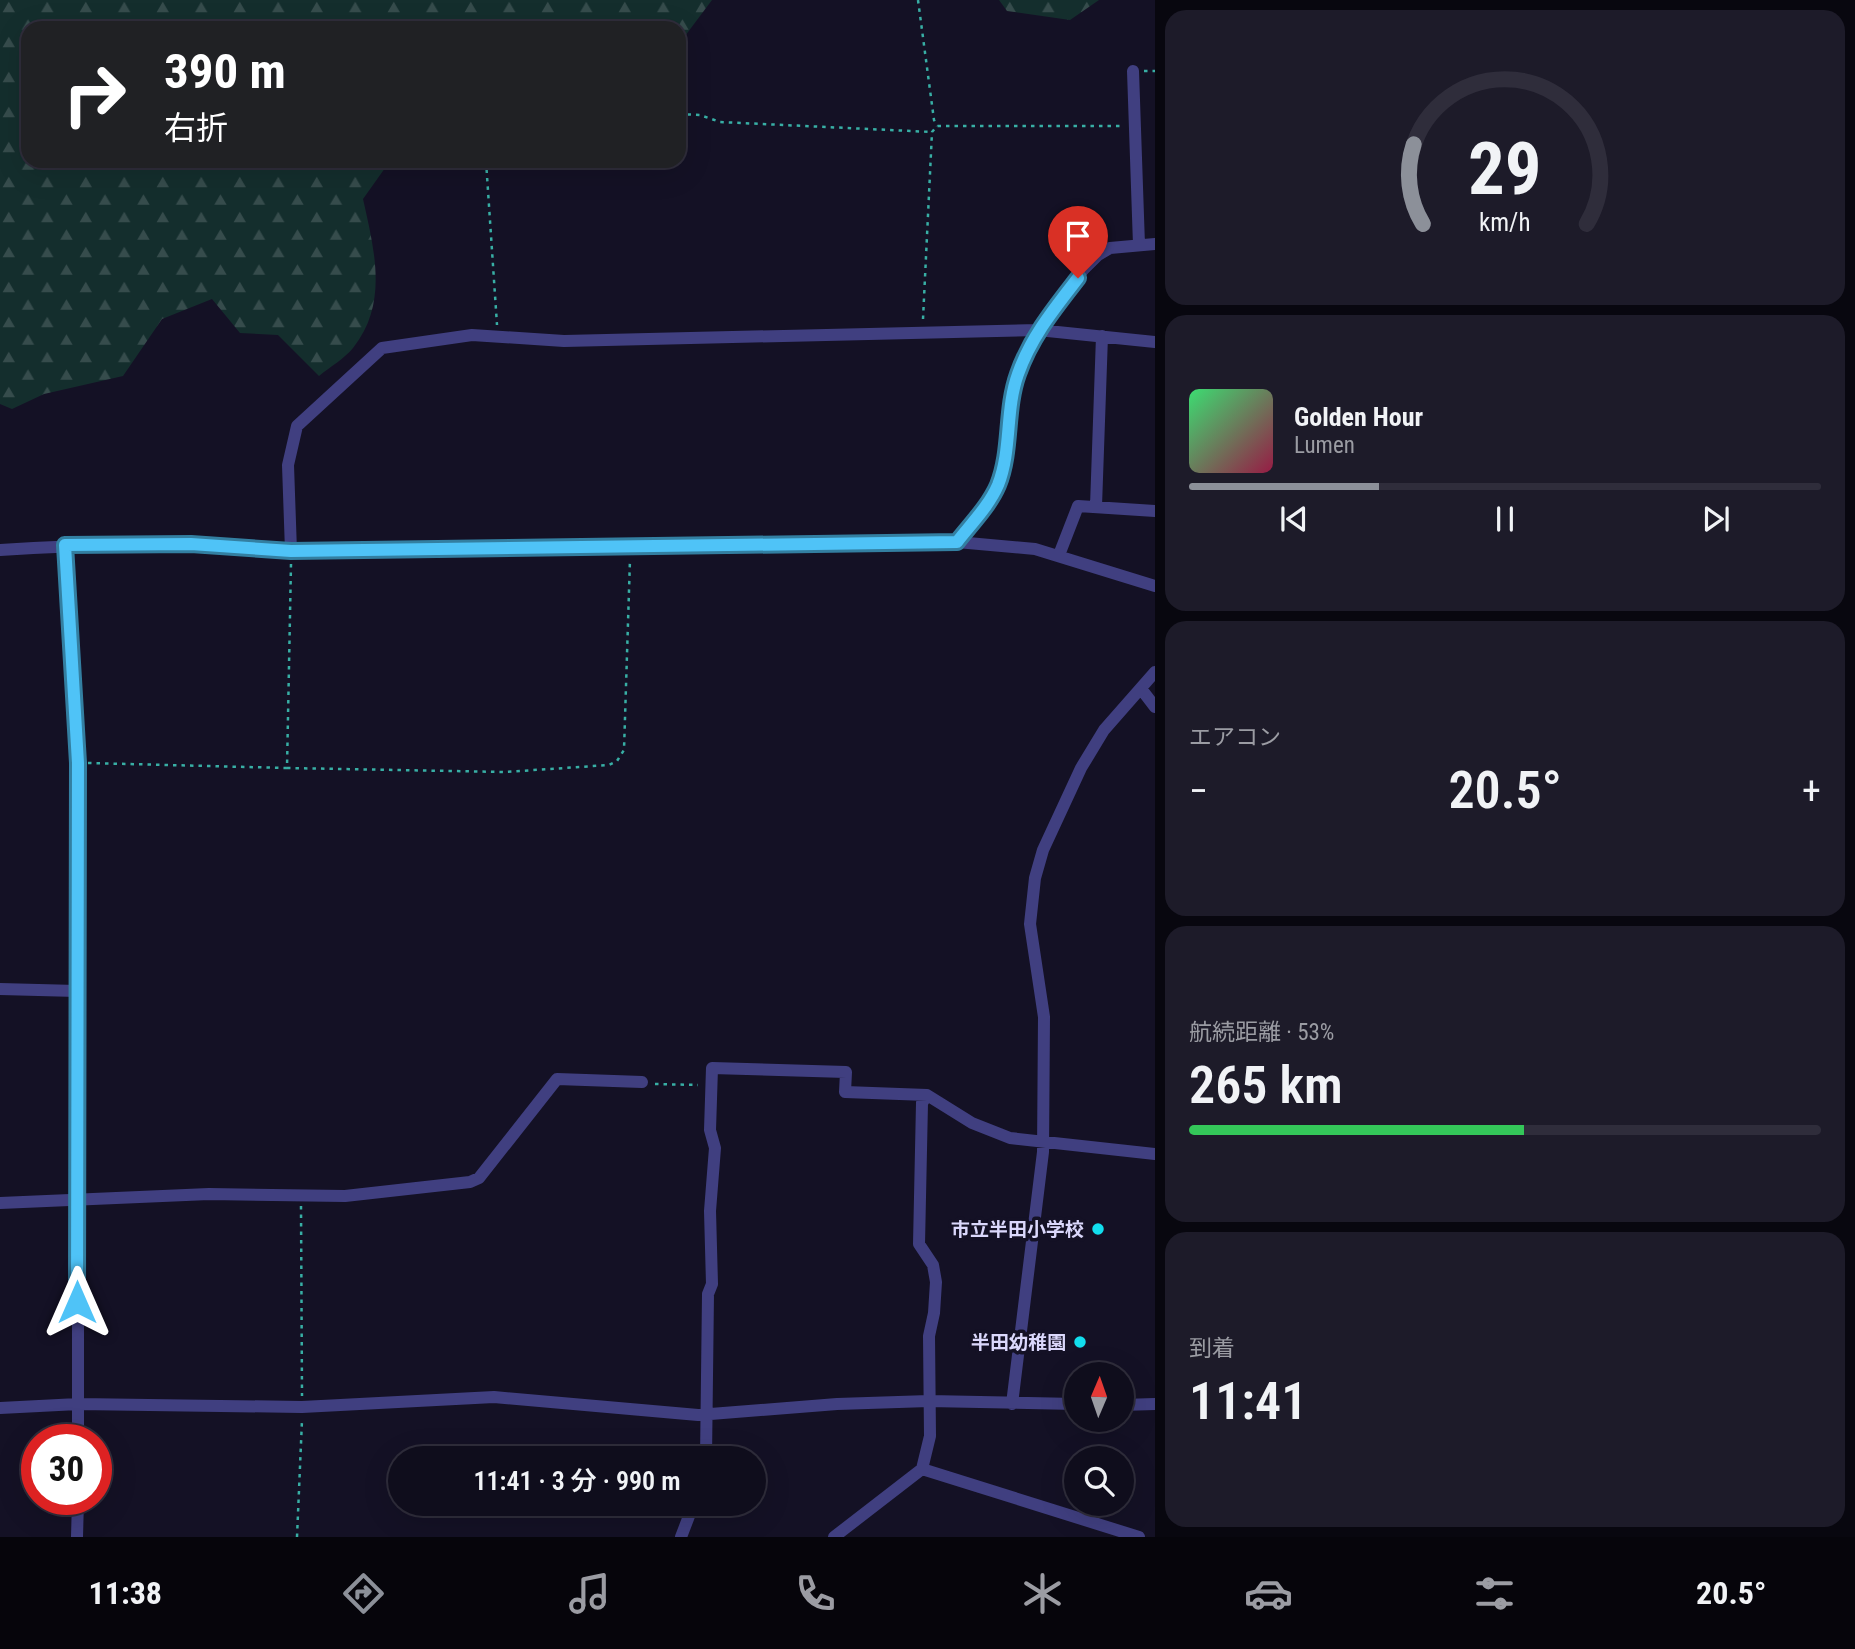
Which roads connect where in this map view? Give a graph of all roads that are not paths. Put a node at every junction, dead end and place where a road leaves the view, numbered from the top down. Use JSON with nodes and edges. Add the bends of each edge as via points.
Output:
{"nodes":[{"id":1,"x":1133,"y":71,"type":"dead end"},
{"id":2,"x":1155,"y":244,"type":"edge"},
{"id":3,"x":1139,"y":245,"type":"junction"},
{"id":4,"x":1038,"y":330,"type":"junction"},
{"id":5,"x":1102,"y":337,"type":"junction"},
{"id":6,"x":1155,"y":342,"type":"edge"},
{"id":7,"x":1096,"y":506,"type":"junction"},
{"id":8,"x":1155,"y":511,"type":"edge"},
{"id":9,"x":957,"y":542,"type":"junction"},
{"id":10,"x":65,"y":545,"type":"junction"},
{"id":11,"x":0,"y":550,"type":"edge"},
{"id":12,"x":291,"y":551,"type":"junction"},
{"id":13,"x":1059,"y":555,"type":"junction"},
{"id":14,"x":1155,"y":586,"type":"edge"},
{"id":15,"x":1155,"y":672,"type":"edge"},
{"id":16,"x":1142,"y":690,"type":"junction"},
{"id":17,"x":1155,"y":708,"type":"edge"},
{"id":18,"x":0,"y":989,"type":"edge"},
{"id":19,"x":77,"y":990,"type":"junction"},
{"id":20,"x":642,"y":1082,"type":"road end"},
{"id":21,"x":927,"y":1095,"type":"junction"},
{"id":22,"x":1043,"y":1142,"type":"junction"},
{"id":23,"x":1155,"y":1154,"type":"edge"},
{"id":24,"x":76,"y":1201,"type":"junction"},
{"id":25,"x":0,"y":1203,"type":"edge"},
{"id":26,"x":929,"y":1401,"type":"junction"},
{"id":27,"x":78,"y":1404,"type":"junction"},
{"id":28,"x":1012,"y":1404,"type":"junction"},
{"id":29,"x":1064,"y":1404,"type":"edge"},
{"id":30,"x":1155,"y":1404,"type":"edge"},
{"id":31,"x":1134,"y":1405,"type":"edge"},
{"id":32,"x":0,"y":1408,"type":"edge"},
{"id":33,"x":709,"y":1415,"type":"junction"},
{"id":34,"x":78,"y":1424,"type":"edge"},
{"id":35,"x":707,"y":1446,"type":"edge"},
{"id":36,"x":922,"y":1469,"type":"junction"},
{"id":37,"x":78,"y":1515,"type":"edge"},
{"id":38,"x":689,"y":1516,"type":"edge"},
{"id":39,"x":77,"y":1537,"type":"edge"},
{"id":40,"x":681,"y":1537,"type":"edge"},
{"id":41,"x":834,"y":1537,"type":"edge"},
{"id":42,"x":1139,"y":1537,"type":"edge"}],
"edges":[{"from":1,"to":3,"type":"street"},
{"from":2,"to":3,"type":"street"},
{"from":3,"to":4,"type":"street","via":[[1110,248],[1098,255]]},
{"from":4,"to":5,"type":"street"},
{"from":4,"to":9,"type":"street","via":[[1012,396],[997,486]]},
{"from":4,"to":12,"type":"street","via":[[564,341],[472,335],[382,348],[297,426],[288,465]]},
{"from":5,"to":6,"type":"street"},
{"from":5,"to":7,"type":"street"},
{"from":7,"to":8,"type":"street"},
{"from":7,"to":13,"type":"street","via":[[1078,506]]},
{"from":9,"to":12,"type":"street"},
{"from":9,"to":13,"type":"street"},
{"from":10,"to":11,"type":"street"},
{"from":10,"to":12,"type":"street","via":[[191,544]]},
{"from":10,"to":19,"type":"street","via":[[78,763]]},
{"from":13,"to":14,"type":"street"},
{"from":15,"to":16,"type":"street"},
{"from":16,"to":17,"type":"street"},
{"from":16,"to":22,"type":"street","via":[[1104,730],[1081,768],[1035,878],[1030,924],[1044,1017]]},
{"from":18,"to":19,"type":"street"},
{"from":19,"to":24,"type":"street"},
{"from":20,"to":24,"type":"street","via":[[557,1079],[479,1178],[470,1182],[366,1195],[195,1194],[82,1197]]},
{"from":21,"to":22,"type":"street","via":[[990,1133]]},
{"from":21,"to":26,"type":"street","via":[[922,1103],[919,1244],[933,1265],[936,1282],[929,1336]]},
{"from":21,"to":33,"type":"street","via":[[845,1092],[846,1072],[712,1068],[710,1130],[715,1148],[710,1211],[712,1284],[708,1294]]},
{"from":22,"to":23,"type":"street"},
{"from":22,"to":28,"type":"street"},
{"from":24,"to":25,"type":"street"},
{"from":24,"to":27,"type":"street"},
{"from":26,"to":28,"type":"street"},
{"from":26,"to":33,"type":"street"},
{"from":26,"to":36,"type":"street","via":[[930,1436]]},
{"from":27,"to":32,"type":"street"},
{"from":27,"to":33,"type":"street","via":[[302,1407],[495,1397]]},
{"from":27,"to":34,"type":"street"},
{"from":28,"to":29,"type":"street"},
{"from":30,"to":31,"type":"street"},
{"from":33,"to":35,"type":"street"},
{"from":36,"to":41,"type":"street"},
{"from":36,"to":42,"type":"street"},
{"from":37,"to":39,"type":"street"},
{"from":38,"to":40,"type":"street"}]}
